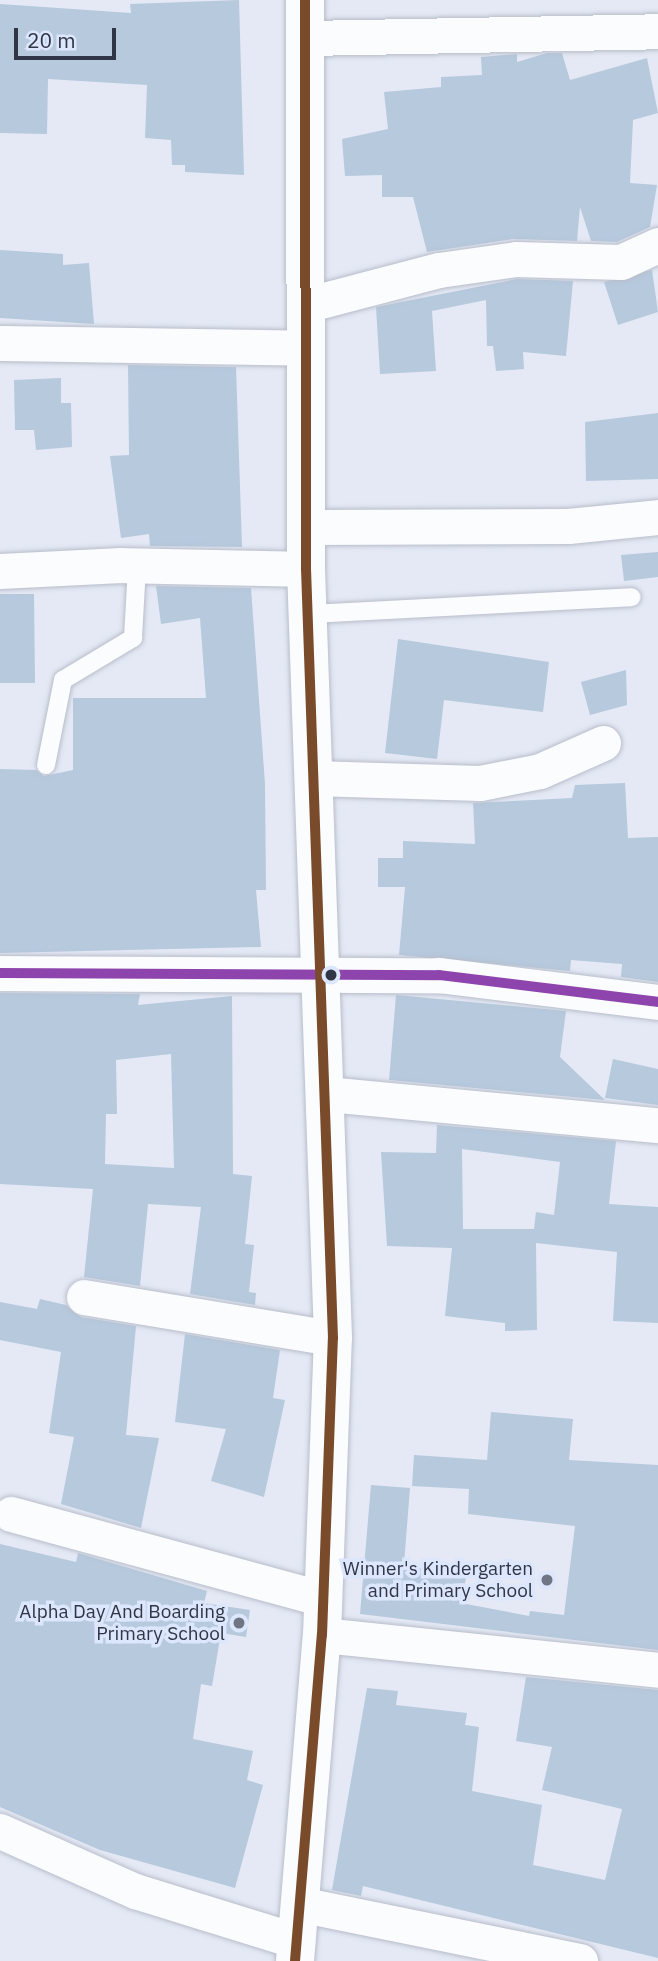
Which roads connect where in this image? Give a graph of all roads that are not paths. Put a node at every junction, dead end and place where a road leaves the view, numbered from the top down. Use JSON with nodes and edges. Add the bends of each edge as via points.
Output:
{"nodes":[{"id":1,"x":305,"y":0,"type":"edge"},
{"id":2,"x":658,"y":31,"type":"edge"},
{"id":3,"x":307,"y":38,"type":"junction"},
{"id":4,"x":658,"y":245,"type":"edge"},
{"id":5,"x":309,"y":304,"type":"junction"},
{"id":6,"x":0,"y":343,"type":"edge"},
{"id":7,"x":307,"y":348,"type":"junction"},
{"id":8,"x":658,"y":517,"type":"edge"},
{"id":9,"x":306,"y":527,"type":"junction"},
{"id":10,"x":137,"y":566,"type":"junction"},
{"id":11,"x":306,"y":569,"type":"junction"},
{"id":12,"x":0,"y":571,"type":"edge"},
{"id":13,"x":632,"y":597,"type":"dead end"},
{"id":14,"x":310,"y":614,"type":"junction"},
{"id":15,"x":603,"y":743,"type":"dead end"},
{"id":16,"x":46,"y":765,"type":"dead end"},
{"id":17,"x":312,"y":778,"type":"junction"},
{"id":18,"x":324,"y":970,"type":"junction"},
{"id":19,"x":0,"y":973,"type":"edge"},
{"id":20,"x":658,"y":1002,"type":"edge"},
{"id":21,"x":327,"y":1094,"type":"junction"},
{"id":22,"x":658,"y":1125,"type":"edge"},
{"id":23,"x":84,"y":1297,"type":"dead end"},
{"id":24,"x":333,"y":1338,"type":"junction"},
{"id":25,"x":11,"y":1514,"type":"dead end"},
{"id":26,"x":323,"y":1617,"type":"junction"},
{"id":27,"x":658,"y":1670,"type":"edge"},
{"id":28,"x":0,"y":1831,"type":"edge"},
{"id":29,"x":297,"y":1935,"type":"edge"},
{"id":30,"x":580,"y":1961,"type":"edge"}],
"edges":[{"from":1,"to":3,"type":"main road"},
{"from":2,"to":3,"type":"street"},
{"from":3,"to":5,"type":"main road"},
{"from":4,"to":5,"type":"street","via":[[621,262],[516,259],[439,270]]},
{"from":5,"to":7,"type":"main road"},
{"from":6,"to":7,"type":"street"},
{"from":7,"to":9,"type":"main road"},
{"from":8,"to":9,"type":"street","via":[[568,526]]},
{"from":9,"to":11,"type":"main road"},
{"from":10,"to":11,"type":"street"},
{"from":10,"to":12,"type":"street"},
{"from":10,"to":16,"type":"lane","via":[[134,638],[63,680]]},
{"from":11,"to":14,"type":"main road"},
{"from":13,"to":14,"type":"lane"},
{"from":14,"to":17,"type":"main road"},
{"from":15,"to":17,"type":"street","via":[[540,771],[480,783]]},
{"from":17,"to":18,"type":"main road"},
{"from":18,"to":19,"type":"street"},
{"from":18,"to":20,"type":"street","via":[[527,983]]},
{"from":18,"to":21,"type":"main road"},
{"from":21,"to":22,"type":"street"},
{"from":21,"to":24,"type":"main road"},
{"from":23,"to":24,"type":"street"},
{"from":24,"to":26,"type":"main road"},
{"from":25,"to":26,"type":"street"},
{"from":26,"to":27,"type":"street"},
{"from":26,"to":29,"type":"main road"},
{"from":28,"to":29,"type":"street","via":[[135,1891]]},
{"from":29,"to":30,"type":"street"}]}
